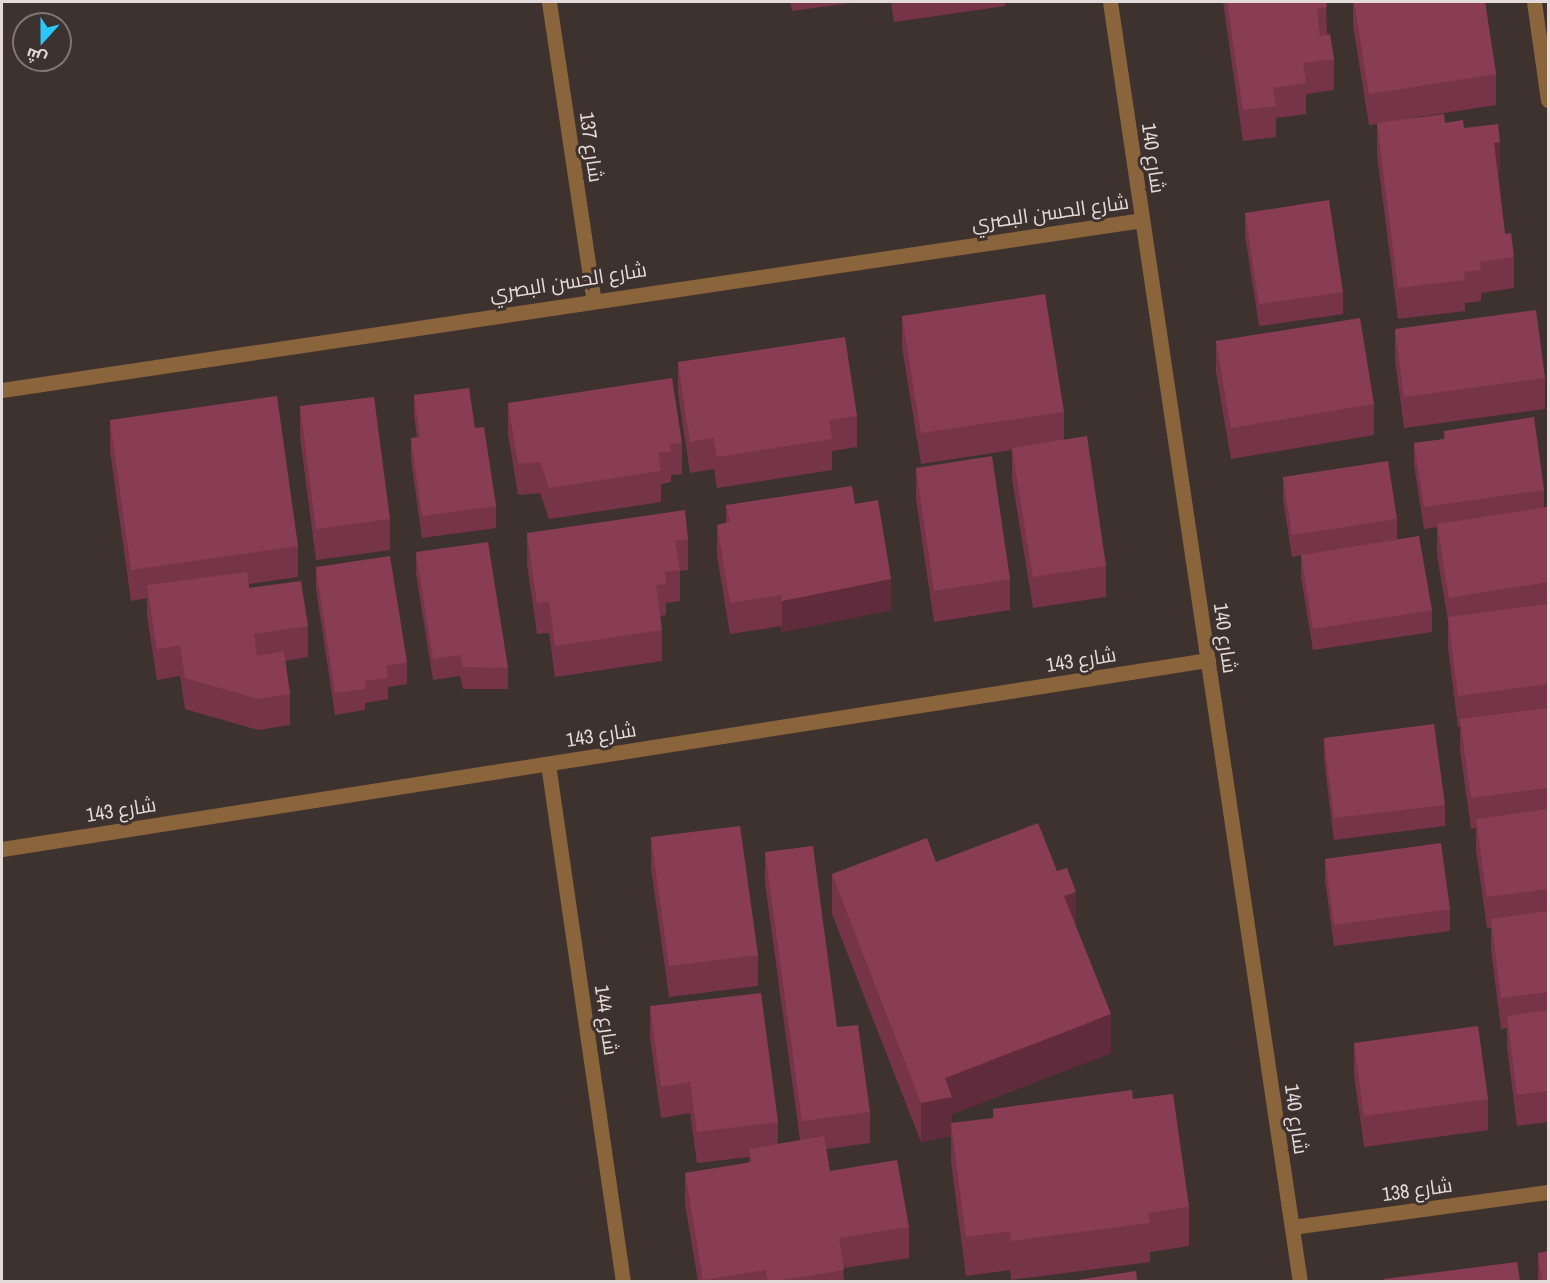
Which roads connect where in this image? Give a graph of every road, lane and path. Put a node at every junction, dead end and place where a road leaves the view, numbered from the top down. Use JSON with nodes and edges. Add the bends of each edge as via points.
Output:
{"nodes":[{"id":1,"x":549,"y":2,"type":"edge"},
{"id":2,"x":1110,"y":2,"type":"edge"},
{"id":3,"x":1534,"y":2,"type":"edge"},
{"id":4,"x":1548,"y":100,"type":"edge"},
{"id":5,"x":1142,"y":220,"type":"junction"},
{"id":6,"x":593,"y":298,"type":"junction"},
{"id":7,"x":2,"y":390,"type":"edge"},
{"id":8,"x":1208,"y":660,"type":"junction"},
{"id":9,"x":548,"y":764,"type":"junction"},
{"id":10,"x":2,"y":849,"type":"edge"},
{"id":11,"x":1548,"y":1192,"type":"edge"},
{"id":12,"x":1292,"y":1227,"type":"junction"},
{"id":13,"x":623,"y":1281,"type":"edge"},
{"id":14,"x":1300,"y":1281,"type":"edge"}],
"edges":[{"from":1,"to":6,"type":"street","name":"شارع 137"},
{"from":2,"to":5,"type":"street","name":"شارع 140"},
{"from":3,"to":4,"type":"street"},
{"from":5,"to":6,"type":"street","name":"شارع الحسن البصري"},
{"from":5,"to":8,"type":"street","name":"شارع 140"},
{"from":6,"to":7,"type":"street","name":"شارع الحسن البصري"},
{"from":8,"to":9,"type":"street","name":"شارع 143"},
{"from":8,"to":12,"type":"street","name":"شارع 140"},
{"from":9,"to":10,"type":"street","name":"شارع 143"},
{"from":9,"to":13,"type":"street","name":"شارع 144"},
{"from":11,"to":12,"type":"street","name":"شارع 138"},
{"from":12,"to":14,"type":"street","name":"شارع 140"}]}
